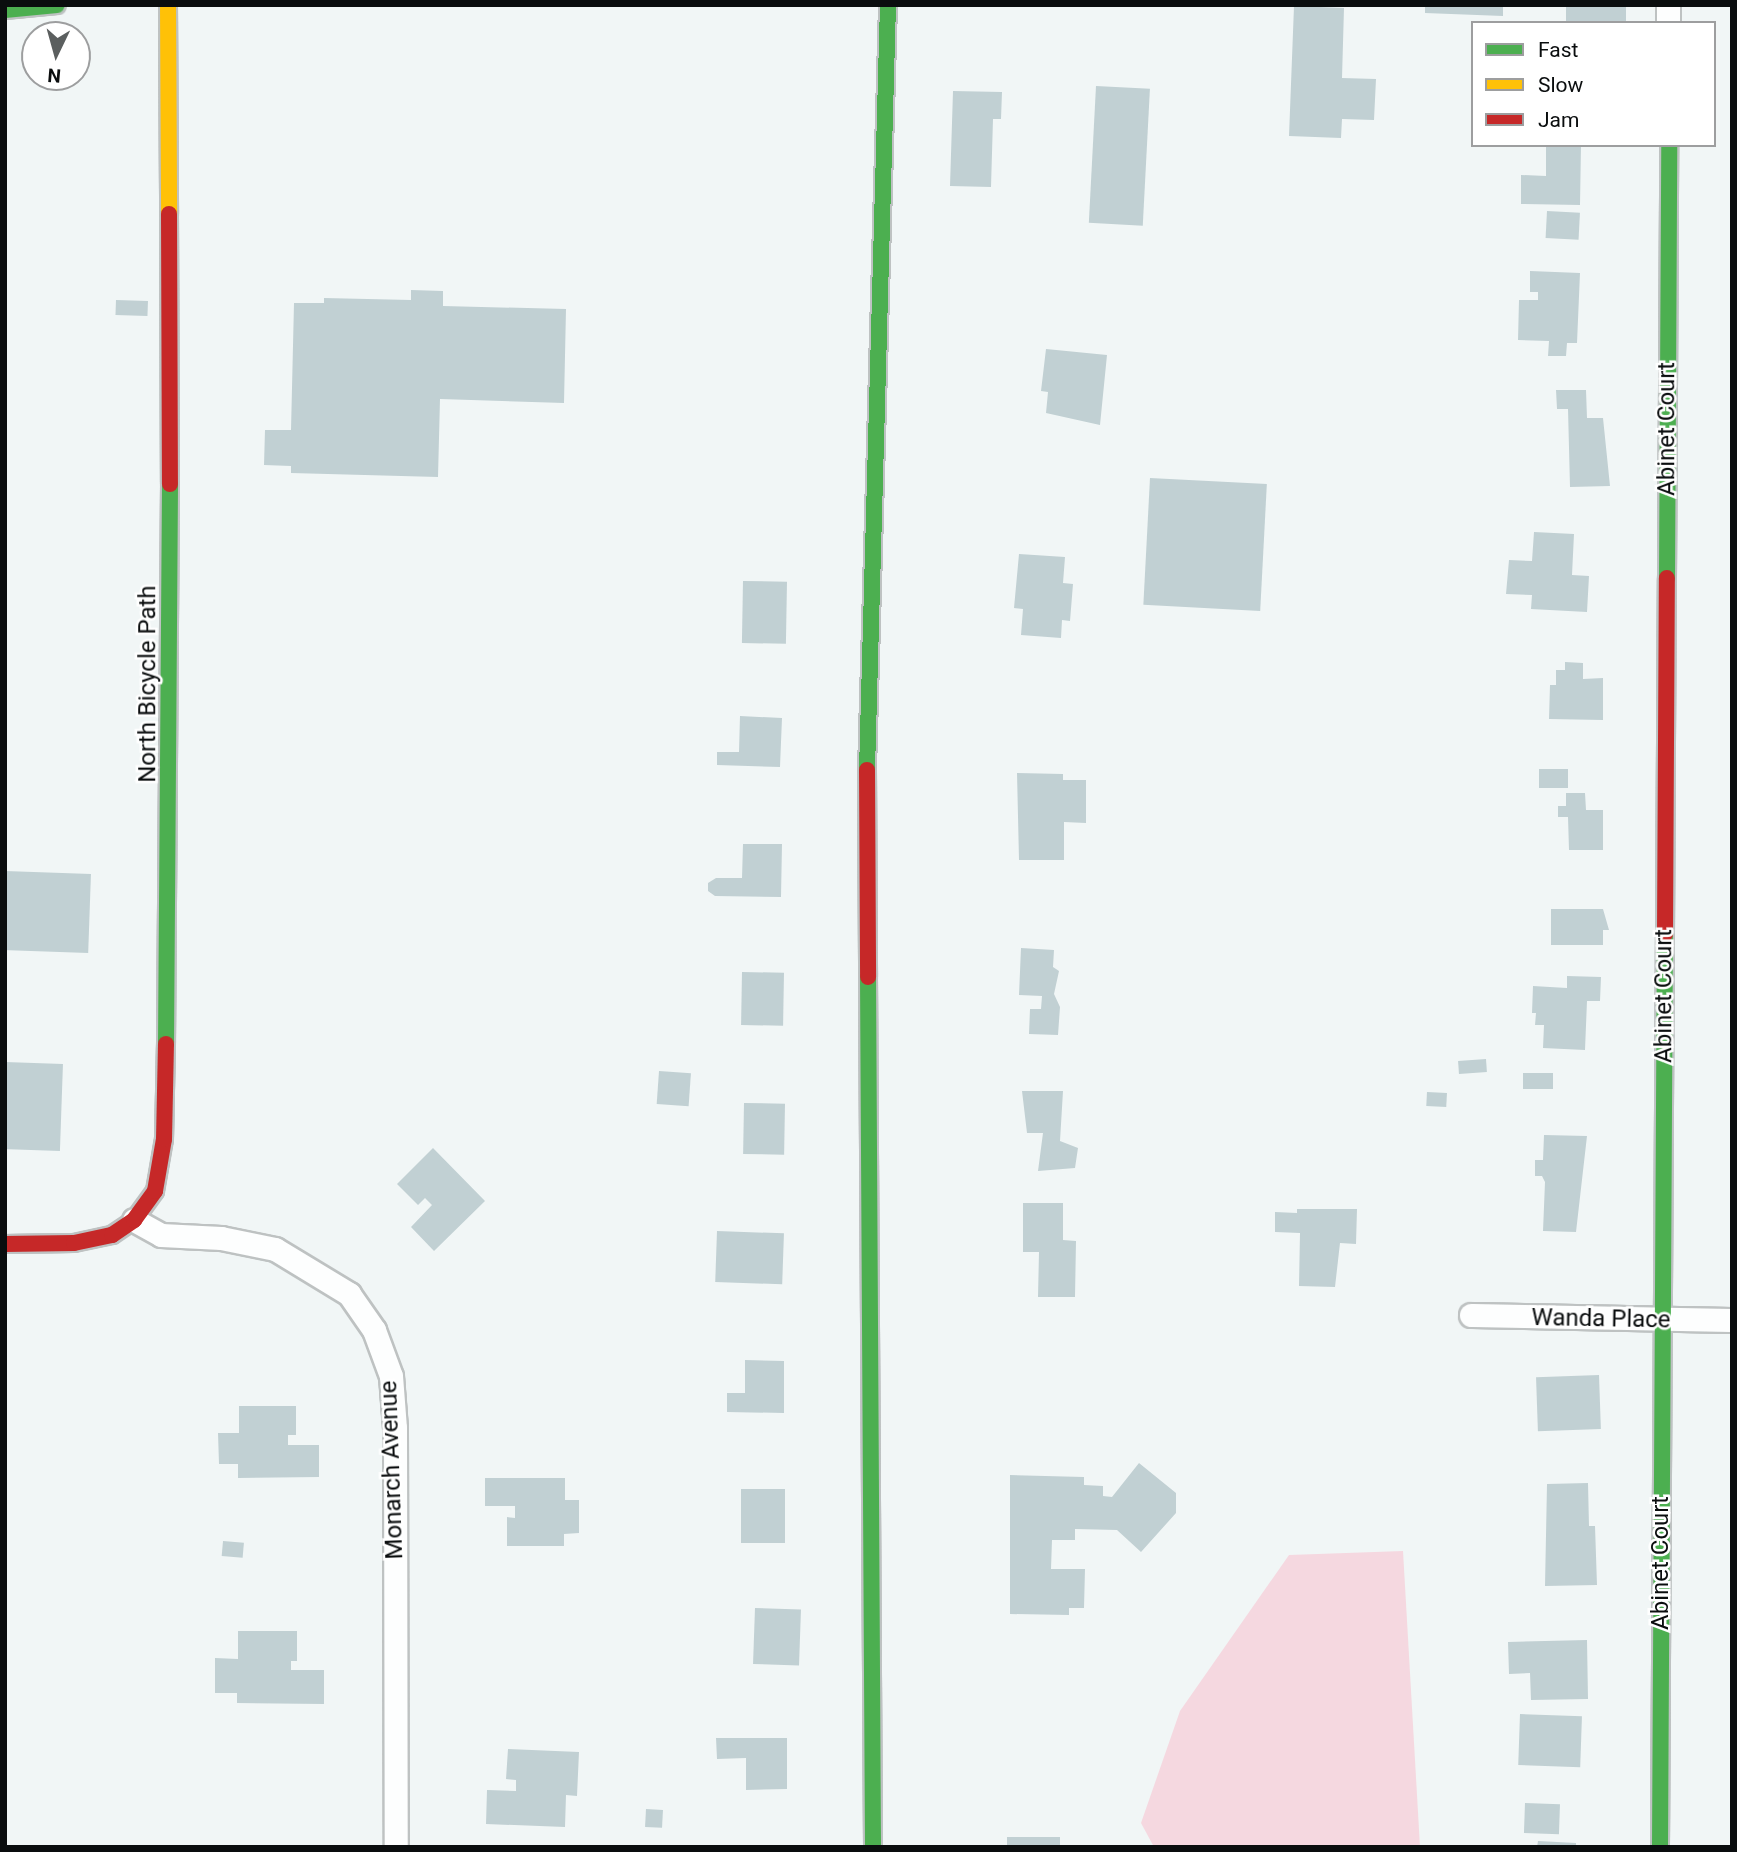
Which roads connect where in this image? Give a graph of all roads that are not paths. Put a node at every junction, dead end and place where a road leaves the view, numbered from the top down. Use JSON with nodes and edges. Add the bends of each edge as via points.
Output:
{"nodes":[{"id":1,"x":57,"y":5,"type":"edge"},
{"id":2,"x":168,"y":5,"type":"edge"},
{"id":3,"x":888,"y":5,"type":"edge"},
{"id":4,"x":5,"y":10,"type":"edge"},
{"id":5,"x":1669,"y":147,"type":"edge"},
{"id":6,"x":134,"y":1220,"type":"junction"},
{"id":7,"x":5,"y":1244,"type":"edge"},
{"id":8,"x":1471,"y":1315,"type":"dead end"},
{"id":9,"x":1732,"y":1320,"type":"edge"},
{"id":10,"x":1662,"y":1321,"type":"junction"},
{"id":11,"x":396,"y":1847,"type":"edge"},
{"id":12,"x":873,"y":1847,"type":"edge"},
{"id":13,"x":1660,"y":1847,"type":"edge"}],
"edges":[{"from":1,"to":4,"type":"street"},
{"from":2,"to":6,"type":"street","name":"North Bicycle Path","via":[[171,785],[164,1139],[155,1191]]},
{"from":3,"to":12,"type":"street","via":[[867,766]]},
{"from":5,"to":10,"type":"street","name":"Abinet Court"},
{"from":6,"to":7,"type":"street","name":"North Bicycle Path","via":[[112,1236],[74,1243]]},
{"from":6,"to":11,"type":"street","name":"Monarch Avenue","via":[[161,1235],[221,1238],[275,1249],[349,1294],[374,1330],[391,1376],[395,1428]]},
{"from":8,"to":10,"type":"street","name":"Wanda Place"},
{"from":9,"to":10,"type":"street","name":"Wanda Place"},
{"from":10,"to":13,"type":"street","name":"Abinet Court"}]}
